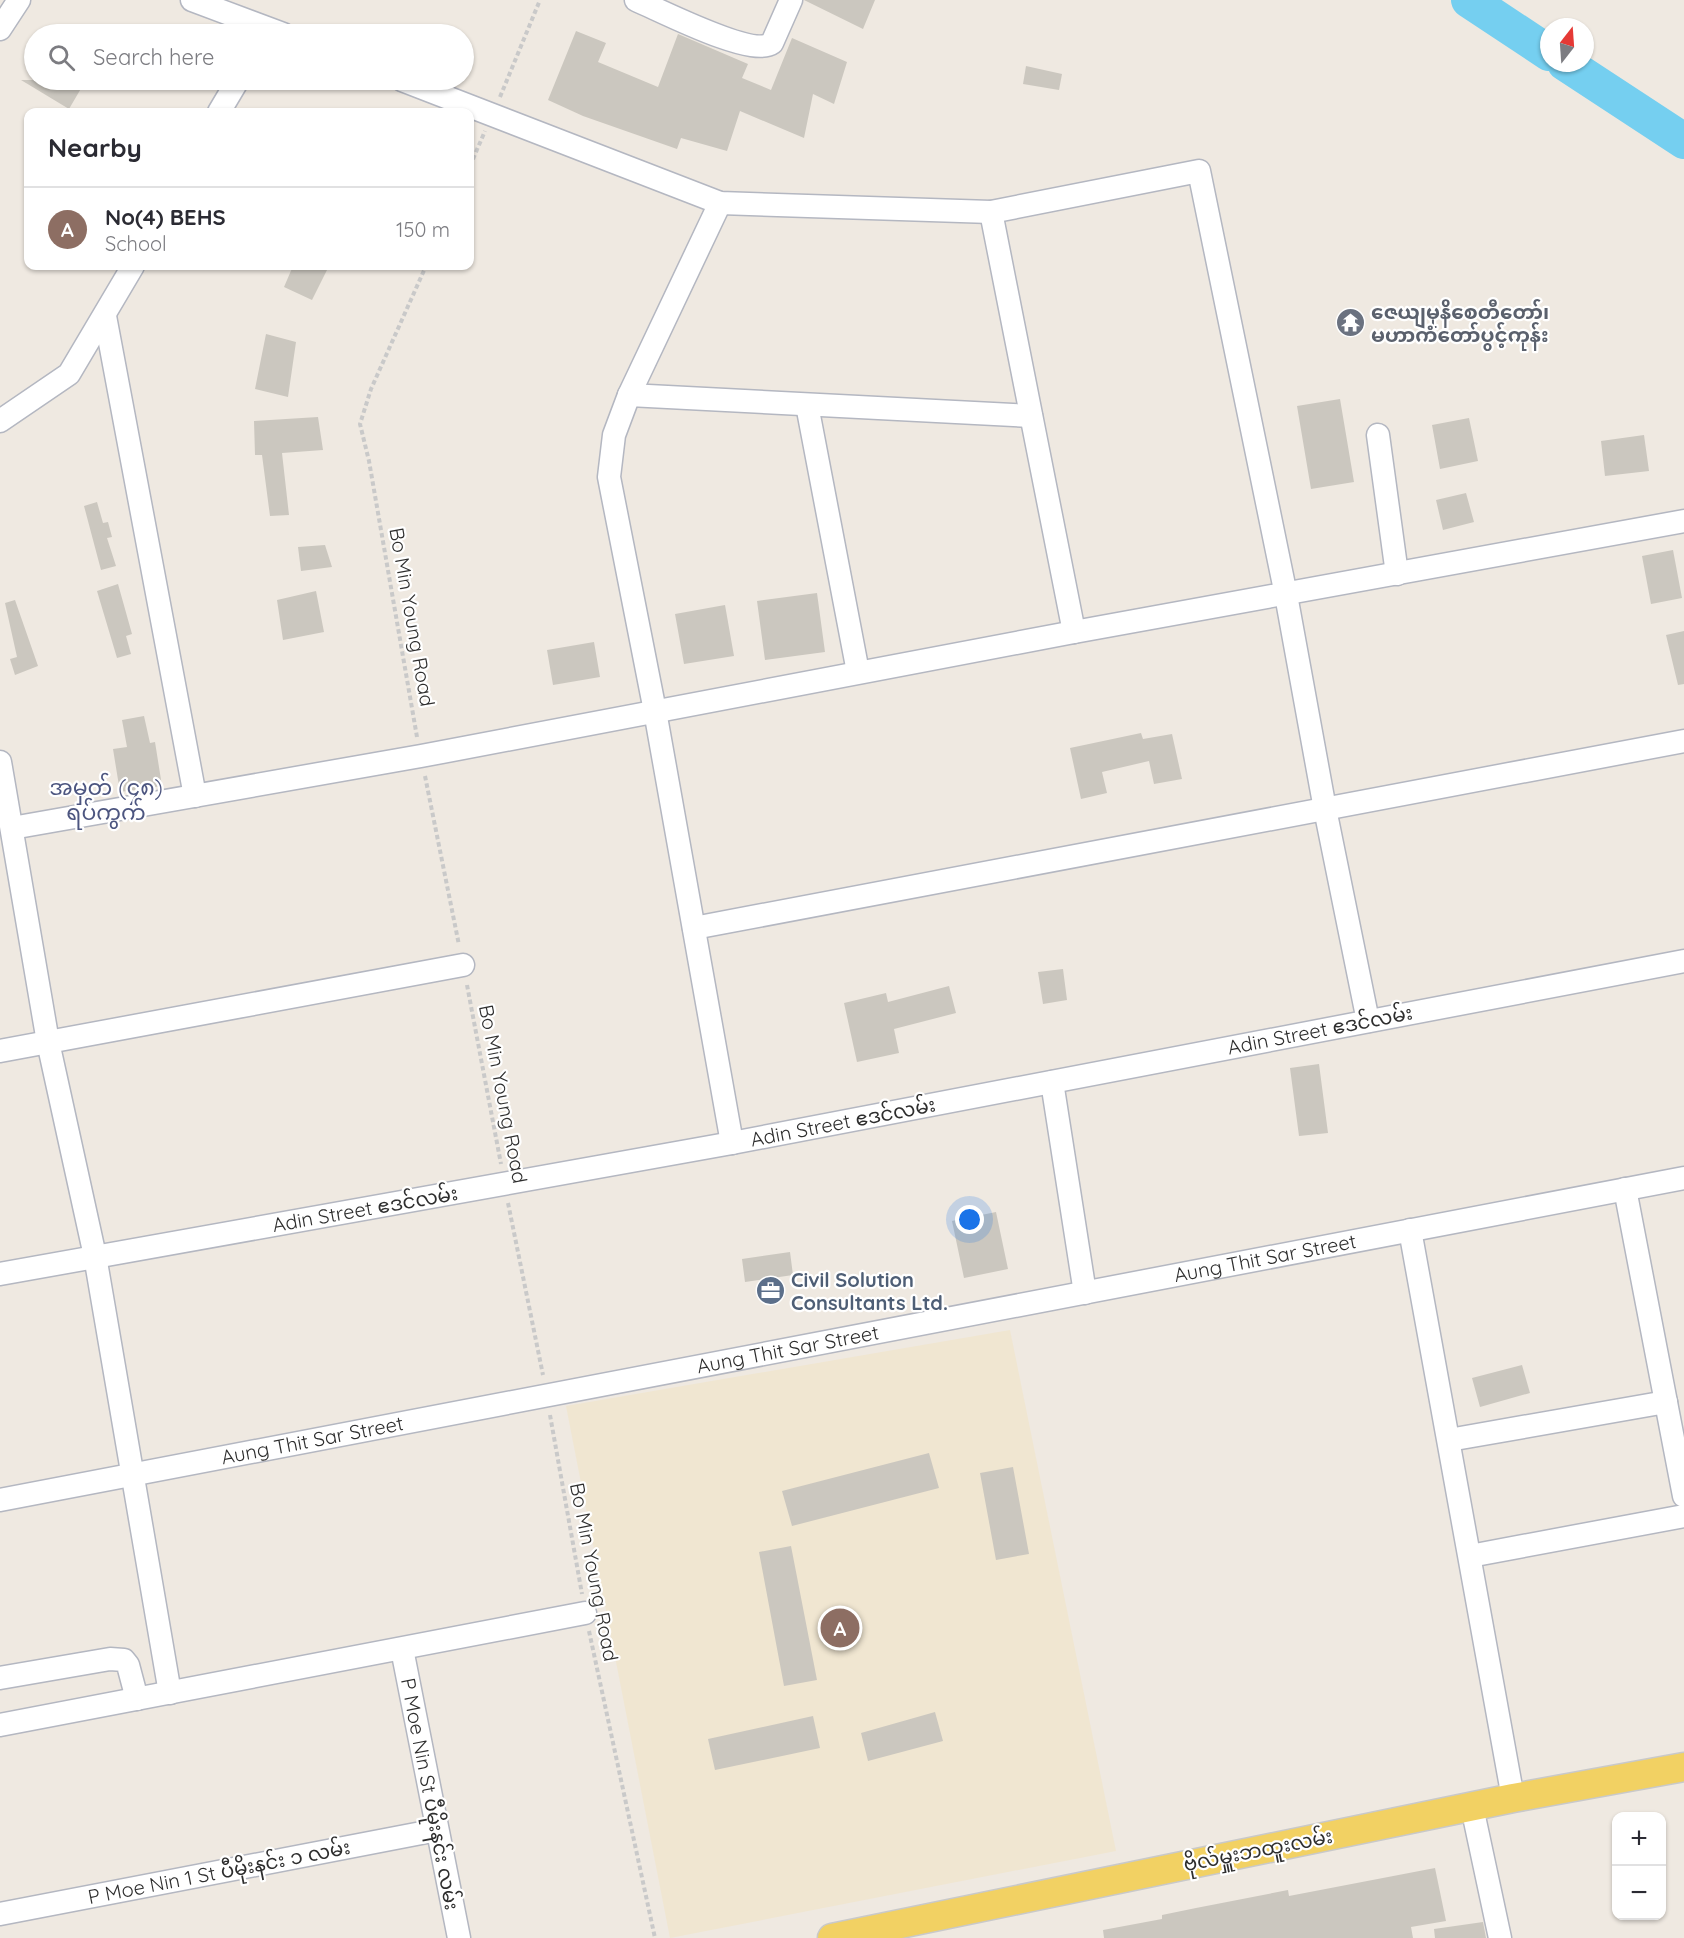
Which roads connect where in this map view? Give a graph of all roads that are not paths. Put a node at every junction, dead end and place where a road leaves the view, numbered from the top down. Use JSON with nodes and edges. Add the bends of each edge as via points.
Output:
{"nodes":[{"id":1,"x":19,"y":0,"type":"edge"},
{"id":2,"x":192,"y":0,"type":"edge"},
{"id":3,"x":636,"y":0,"type":"edge"},
{"id":4,"x":791,"y":0,"type":"edge"},
{"id":5,"x":251,"y":24,"type":"edge"},
{"id":6,"x":0,"y":29,"type":"edge"},
{"id":7,"x":232,"y":90,"type":"edge"},
{"id":8,"x":428,"y":90,"type":"edge"},
{"id":9,"x":221,"y":108,"type":"edge"},
{"id":10,"x":720,"y":203,"type":"junction"},
{"id":11,"x":991,"y":212,"type":"junction"},
{"id":12,"x":131,"y":270,"type":"edge"},
{"id":13,"x":105,"y":316,"type":"junction"},
{"id":14,"x":629,"y":395,"type":"junction"},
{"id":15,"x":807,"y":405,"type":"junction"},
{"id":16,"x":1031,"y":416,"type":"junction"},
{"id":17,"x":0,"y":421,"type":"edge"},
{"id":18,"x":1377,"y":435,"type":"dead end"},
{"id":19,"x":1684,"y":521,"type":"edge"},
{"id":20,"x":1397,"y":574,"type":"junction"},
{"id":21,"x":1286,"y":595,"type":"junction"},
{"id":22,"x":1074,"y":632,"type":"junction"},
{"id":23,"x":858,"y":672,"type":"junction"},
{"id":24,"x":655,"y":711,"type":"junction"},
{"id":25,"x":1684,"y":741,"type":"edge"},
{"id":26,"x":0,"y":762,"type":"edge"},
{"id":27,"x":195,"y":796,"type":"junction"},
{"id":28,"x":1325,"y":809,"type":"junction"},
{"id":29,"x":12,"y":828,"type":"junction"},
{"id":30,"x":694,"y":927,"type":"junction"},
{"id":31,"x":1684,"y":961,"type":"edge"},
{"id":32,"x":463,"y":966,"type":"road end"},
{"id":33,"x":1368,"y":1021,"type":"junction"},
{"id":34,"x":48,"y":1042,"type":"junction"},
{"id":35,"x":0,"y":1051,"type":"edge"},
{"id":36,"x":1052,"y":1082,"type":"junction"},
{"id":37,"x":732,"y":1143,"type":"junction"},
{"id":38,"x":1684,"y":1178,"type":"edge"},
{"id":39,"x":1625,"y":1189,"type":"junction"},
{"id":40,"x":1410,"y":1230,"type":"junction"},
{"id":41,"x":95,"y":1256,"type":"junction"},
{"id":42,"x":0,"y":1274,"type":"edge"},
{"id":43,"x":1085,"y":1293,"type":"junction"},
{"id":44,"x":1666,"y":1402,"type":"junction"},
{"id":45,"x":1449,"y":1440,"type":"junction"},
{"id":46,"x":132,"y":1475,"type":"junction"},
{"id":47,"x":1684,"y":1496,"type":"edge"},
{"id":48,"x":0,"y":1500,"type":"edge"},
{"id":49,"x":1684,"y":1516,"type":"edge"},
{"id":50,"x":1470,"y":1556,"type":"junction"},
{"id":51,"x":585,"y":1613,"type":"road end"},
{"id":52,"x":402,"y":1649,"type":"junction"},
{"id":53,"x":0,"y":1678,"type":"edge"},
{"id":54,"x":170,"y":1693,"type":"junction"},
{"id":55,"x":137,"y":1700,"type":"junction"},
{"id":56,"x":0,"y":1725,"type":"edge"},
{"id":57,"x":1684,"y":1767,"type":"edge"},
{"id":58,"x":1513,"y":1798,"type":"junction"},
{"id":59,"x":1472,"y":1807,"type":"junction"},
{"id":60,"x":437,"y":1830,"type":"junction"},
{"id":61,"x":0,"y":1914,"type":"edge"},
{"id":62,"x":841,"y":1937,"type":"edge"},
{"id":63,"x":459,"y":1938,"type":"edge"},
{"id":64,"x":1500,"y":1938,"type":"edge"}],
"edges":[{"from":1,"to":6,"type":"street"},
{"from":2,"to":5,"type":"street"},
{"from":3,"to":4,"type":"street","via":[[725,39],[762,47],[772,43]]},
{"from":7,"to":9,"type":"street"},
{"from":8,"to":10,"type":"street"},
{"from":10,"to":11,"type":"street"},
{"from":10,"to":14,"type":"street"},
{"from":11,"to":16,"type":"street"},
{"from":11,"to":21,"type":"street","via":[[1198,171]]},
{"from":12,"to":13,"type":"street"},
{"from":13,"to":17,"type":"street","via":[[69,374]]},
{"from":13,"to":27,"type":"street"},
{"from":14,"to":15,"type":"street"},
{"from":14,"to":24,"type":"street","via":[[614,435],[609,477]]},
{"from":15,"to":16,"type":"street"},
{"from":15,"to":23,"type":"street"},
{"from":16,"to":22,"type":"street"},
{"from":18,"to":20,"type":"street"},
{"from":19,"to":20,"type":"street"},
{"from":20,"to":21,"type":"street"},
{"from":21,"to":22,"type":"street"},
{"from":21,"to":28,"type":"street"},
{"from":22,"to":23,"type":"street"},
{"from":23,"to":24,"type":"street"},
{"from":24,"to":27,"type":"street"},
{"from":24,"to":30,"type":"street"},
{"from":25,"to":28,"type":"street"},
{"from":26,"to":29,"type":"street"},
{"from":27,"to":29,"type":"street"},
{"from":28,"to":30,"type":"street"},
{"from":28,"to":33,"type":"street"},
{"from":29,"to":34,"type":"street"},
{"from":30,"to":37,"type":"street"},
{"from":31,"to":33,"type":"street","name":"Adin Street ဧဒင်လမ်း"},
{"from":32,"to":34,"type":"street"},
{"from":33,"to":36,"type":"street","name":"Adin Street ဧဒင်လမ်း"},
{"from":34,"to":35,"type":"street"},
{"from":34,"to":41,"type":"street"},
{"from":36,"to":37,"type":"street","name":"Adin Street ဧဒင်လမ်း"},
{"from":36,"to":43,"type":"street"},
{"from":37,"to":41,"type":"street","name":"Adin Street ဧဒင်လမ်း"},
{"from":38,"to":39,"type":"street","name":"Aung Thit Sar Street"},
{"from":39,"to":40,"type":"street","name":"Aung Thit Sar Street"},
{"from":39,"to":44,"type":"street"},
{"from":40,"to":43,"type":"street","name":"Aung Thit Sar Street"},
{"from":40,"to":45,"type":"street"},
{"from":41,"to":42,"type":"street","name":"Adin Street ဧဒင်လမ်း"},
{"from":41,"to":46,"type":"street"},
{"from":43,"to":46,"type":"street","name":"Aung Thit Sar Street"},
{"from":44,"to":45,"type":"street"},
{"from":44,"to":47,"type":"street"},
{"from":45,"to":50,"type":"street"},
{"from":46,"to":48,"type":"street","name":"Aung Thit Sar Street"},
{"from":46,"to":54,"type":"street"},
{"from":49,"to":50,"type":"street"},
{"from":50,"to":58,"type":"street"},
{"from":51,"to":52,"type":"street"},
{"from":52,"to":54,"type":"street"},
{"from":52,"to":60,"type":"street","name":"P Moe Nin St ပီမိုးနင်း လမ်း"},
{"from":53,"to":55,"type":"street","via":[[110,1659],[124,1660]]},
{"from":54,"to":55,"type":"street"},
{"from":55,"to":56,"type":"street"},
{"from":57,"to":58,"type":"main road","name":"ဗိုလ်မှူးဘထူးလမ်း"},
{"from":58,"to":59,"type":"main road","name":"ဗိုလ်မှူးဘထူးလမ်း"},
{"from":59,"to":62,"type":"main road","name":"ဗိုလ်မှူးဘထူးလမ်း"},
{"from":59,"to":64,"type":"street"},
{"from":60,"to":61,"type":"street","name":"P Moe Nin 1 St ပီမိုးနင်း ၁ လမ်း"},
{"from":60,"to":63,"type":"street","name":"P Moe Nin St ပီမိုးနင်း လမ်း"}]}
